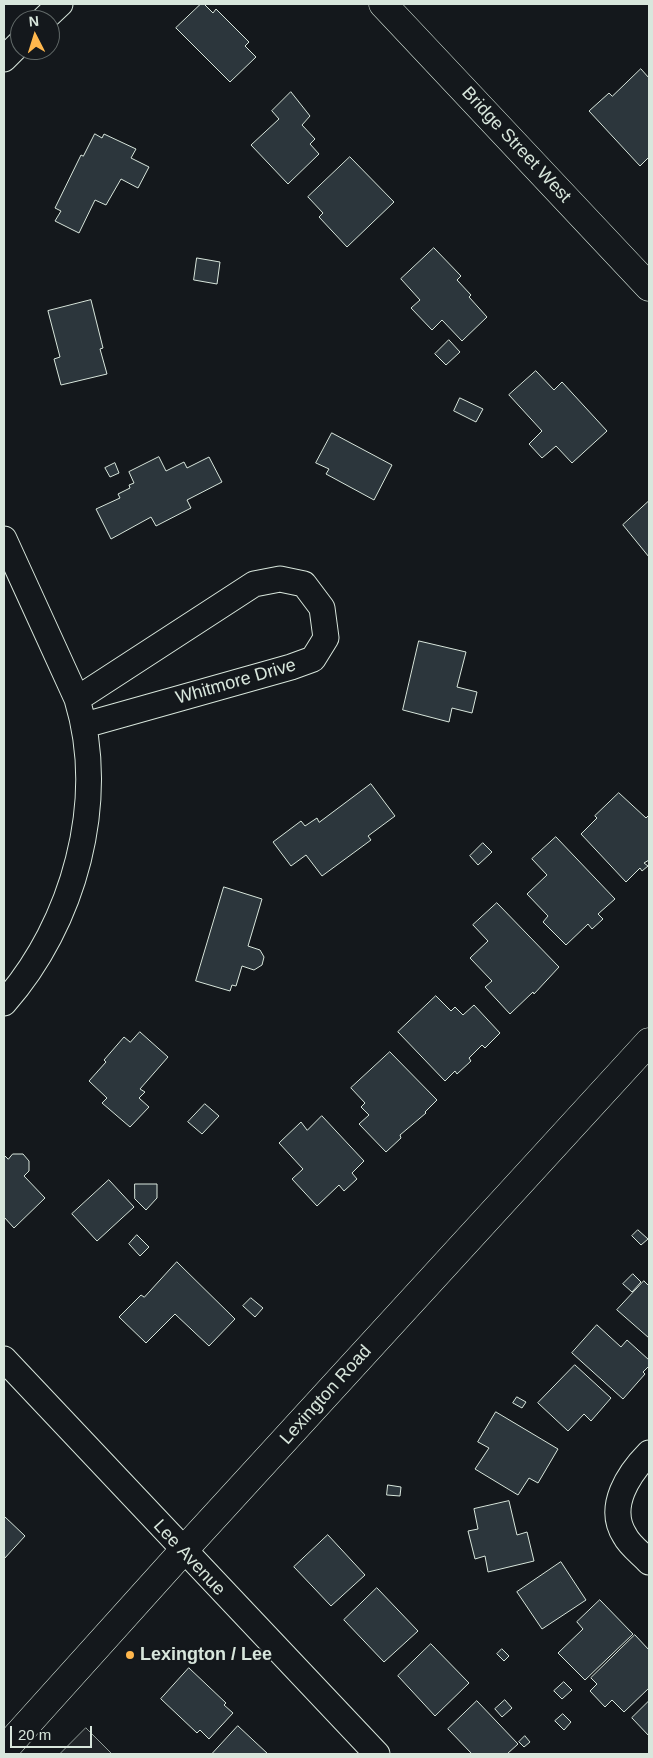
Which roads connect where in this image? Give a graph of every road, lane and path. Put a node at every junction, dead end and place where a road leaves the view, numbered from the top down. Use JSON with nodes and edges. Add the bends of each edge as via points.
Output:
{"nodes":[{"id":1,"x":383,"y":4,"type":"edge"},
{"id":2,"x":649,"y":287,"type":"edge"},
{"id":3,"x":4,"y":539,"type":"edge"},
{"id":4,"x":77,"y":699,"type":"junction"},
{"id":5,"x":85,"y":725,"type":"junction"},
{"id":6,"x":4,"y":1003,"type":"edge"},
{"id":7,"x":649,"y":1042,"type":"edge"},
{"id":8,"x":4,"y":1359,"type":"edge"},
{"id":9,"x":649,"y":1453,"type":"edge"},
{"id":10,"x":183,"y":1550,"type":"junction"},
{"id":11,"x":649,"y":1562,"type":"edge"},
{"id":12,"x":4,"y":1750,"type":"edge"},
{"id":13,"x":376,"y":1754,"type":"edge"}],
"edges":[{"from":1,"to":2,"type":"main road","name":"Bridge Street West"},
{"from":3,"to":4,"type":"street"},
{"from":4,"to":5,"type":"street"},
{"from":4,"to":5,"type":"street","name":"Whitmore Drive","via":[[254,584],[280,579],[304,584],[322,608],[326,638],[313,659]]},
{"from":5,"to":6,"type":"street","via":[[88,812],[74,878],[51,937]]},
{"from":7,"to":10,"type":"main road","name":"Lexington Road"},
{"from":8,"to":10,"type":"street","name":"Lee Avenue"},
{"from":9,"to":11,"type":"street","via":[[634,1468],[617,1511],[624,1536]]},
{"from":10,"to":12,"type":"main road","name":"Lexington Road"},
{"from":10,"to":13,"type":"street","name":"Lee Avenue"}]}
